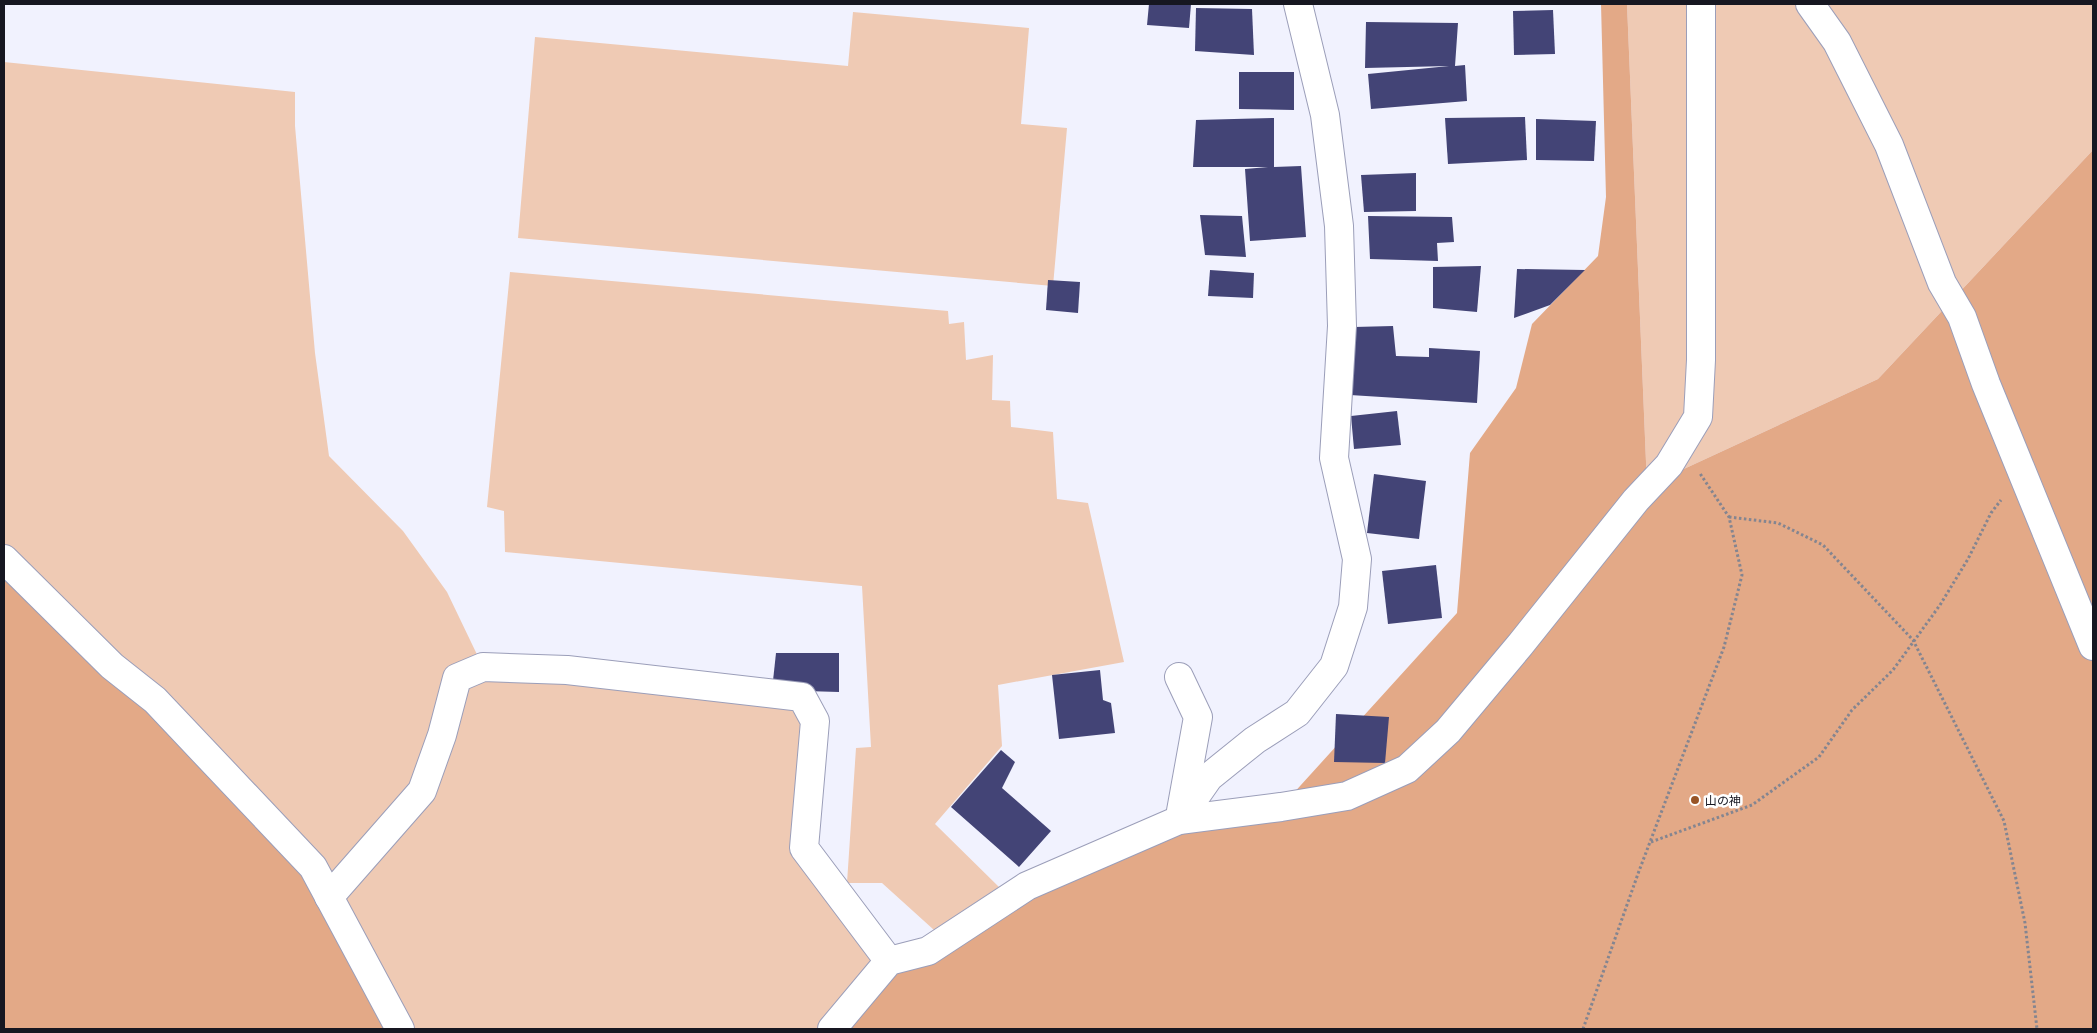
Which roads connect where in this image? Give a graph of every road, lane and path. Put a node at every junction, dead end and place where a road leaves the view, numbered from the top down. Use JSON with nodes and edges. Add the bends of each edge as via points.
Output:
{"nodes":[{"id":1,"x":1298,"y":4,"type":"edge"},
{"id":2,"x":1701,"y":4,"type":"edge"},
{"id":3,"x":1810,"y":4,"type":"edge"},
{"id":4,"x":1681,"y":444,"type":"junction"},
{"id":5,"x":2022,"y":473,"type":"junction"},
{"id":6,"x":1729,"y":516,"type":"junction"},
{"id":7,"x":4,"y":559,"type":"edge"},
{"id":8,"x":1913,"y":640,"type":"junction"},
{"id":9,"x":2093,"y":646,"type":"edge"},
{"id":10,"x":1179,"y":677,"type":"dead end"},
{"id":11,"x":1179,"y":820,"type":"junction"},
{"id":12,"x":1650,"y":842,"type":"junction"},
{"id":13,"x":330,"y":897,"type":"junction"},
{"id":14,"x":889,"y":961,"type":"junction"},
{"id":15,"x":400,"y":1029,"type":"edge"},
{"id":16,"x":832,"y":1029,"type":"edge"},
{"id":17,"x":1583,"y":1029,"type":"edge"},
{"id":18,"x":2037,"y":1029,"type":"edge"}],
"edges":[{"from":1,"to":11,"type":"street","via":[[1325,115],[1339,226],[1342,326],[1334,458],[1357,560],[1353,607],[1334,666],[1297,713],[1255,740],[1209,777]]},
{"from":2,"to":4,"type":"street","via":[[1701,360],[1698,417]]},
{"from":3,"to":5,"type":"street","via":[[1837,42],[1889,145],[1942,283],[1962,317]]},
{"from":4,"to":6,"type":"path"},
{"from":4,"to":11,"type":"street","via":[[1669,465],[1636,500],[1448,732],[1408,769],[1347,796]]},
{"from":5,"to":8,"type":"path","via":[[1991,513],[1945,598]]},
{"from":5,"to":9,"type":"street"},
{"from":6,"to":8,"type":"path","via":[[1778,523],[1823,544]]},
{"from":6,"to":12,"type":"path","via":[[1742,575],[1724,647]]},
{"from":7,"to":13,"type":"street","via":[[112,666],[154,700],[313,867]]},
{"from":8,"to":12,"type":"path","via":[[1892,670],[1852,710],[1818,757],[1752,805]]},
{"from":8,"to":18,"type":"path","via":[[2004,821],[2025,924]]},
{"from":10,"to":11,"type":"street","via":[[1198,717]]},
{"from":11,"to":14,"type":"street","via":[[1027,886],[928,951]]},
{"from":12,"to":17,"type":"path"},
{"from":13,"to":14,"type":"street","via":[[422,791],[442,735],[457,678],[483,668],[567,670],[642,678],[802,697],[814,722],[804,848]]},
{"from":13,"to":15,"type":"street"},
{"from":14,"to":16,"type":"street"}]}
